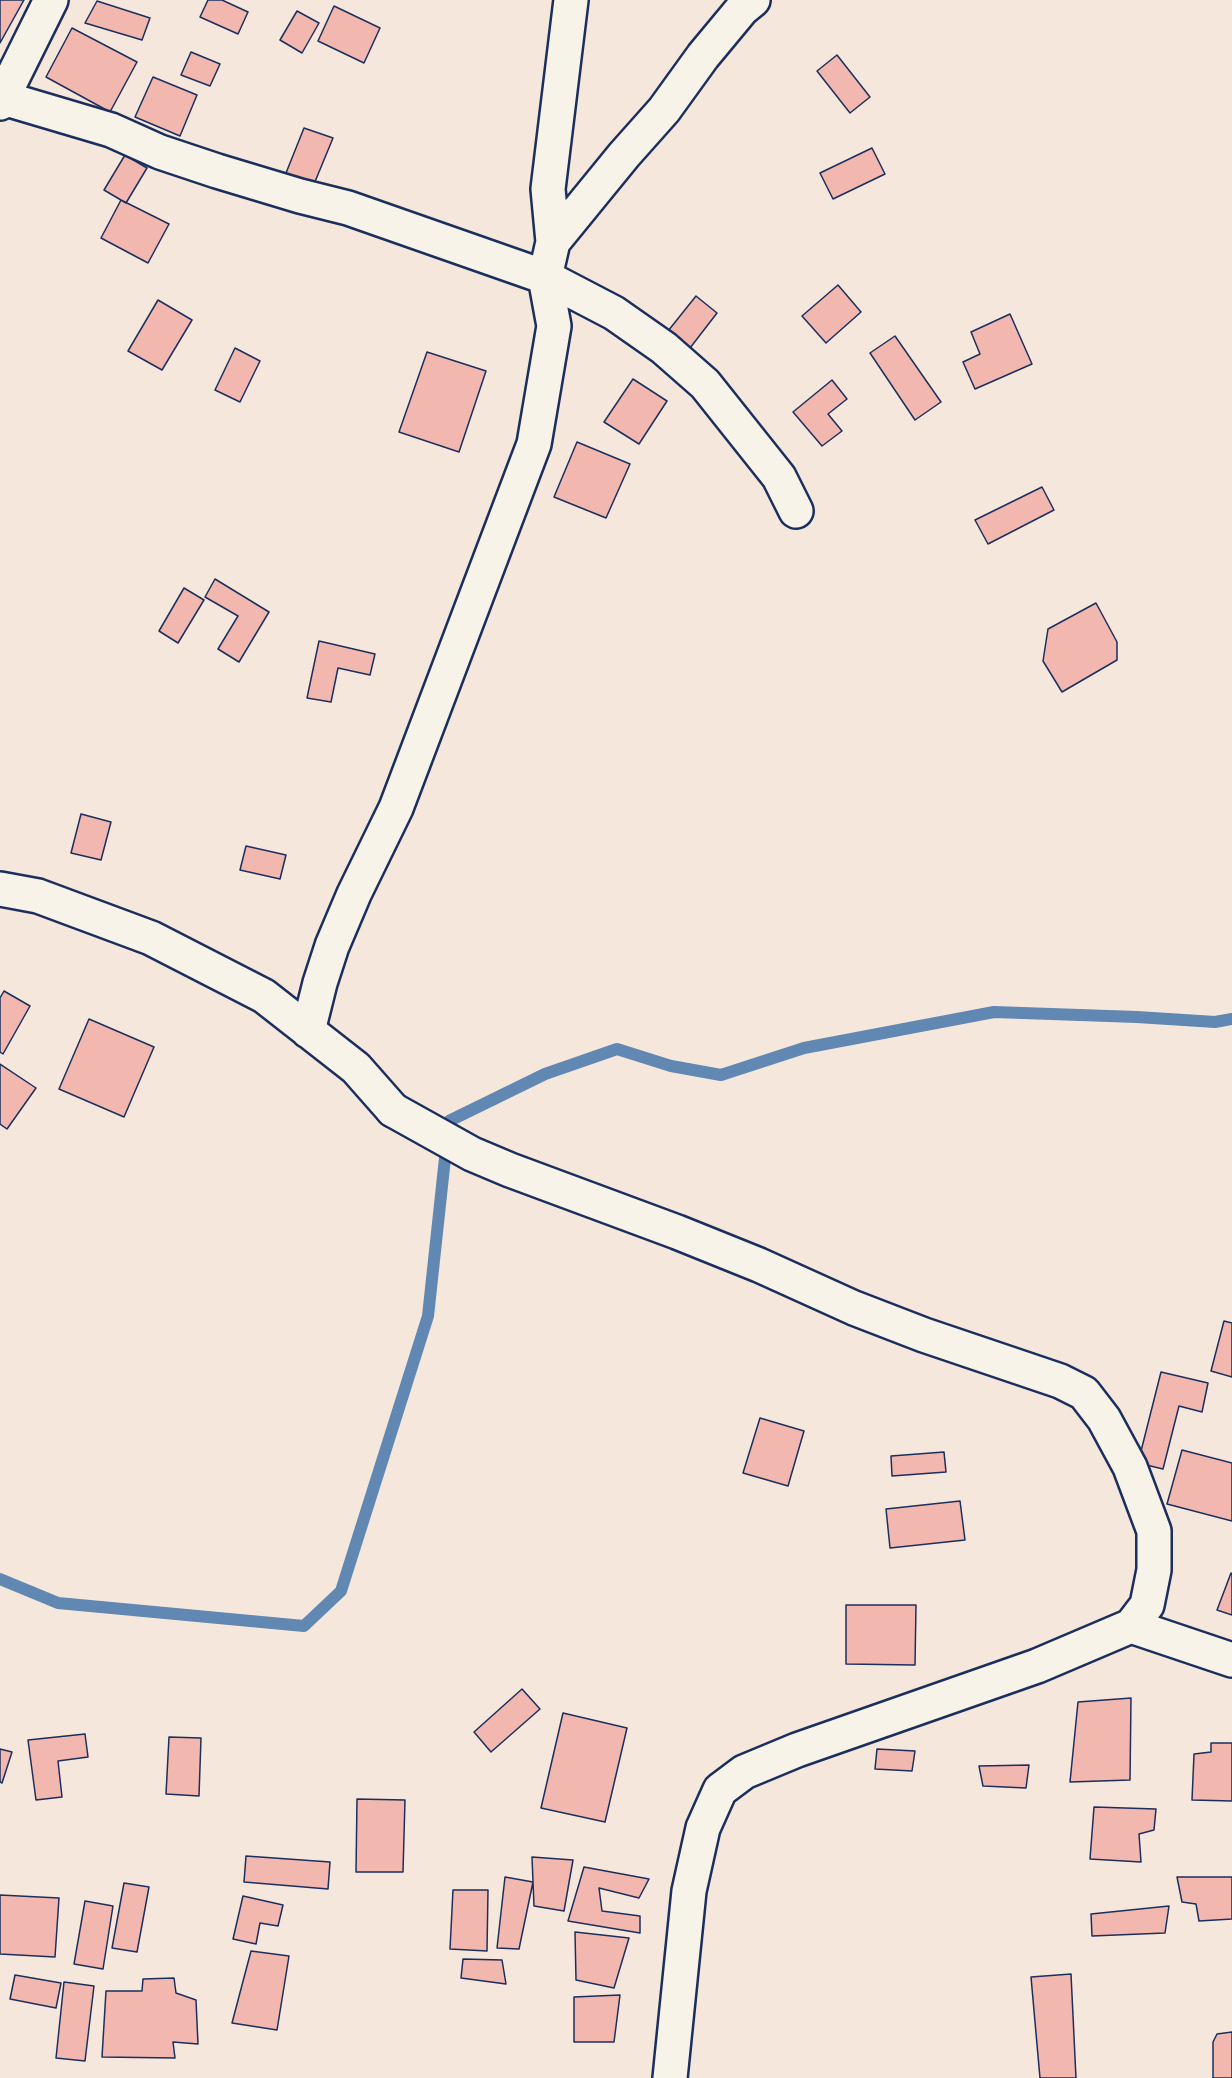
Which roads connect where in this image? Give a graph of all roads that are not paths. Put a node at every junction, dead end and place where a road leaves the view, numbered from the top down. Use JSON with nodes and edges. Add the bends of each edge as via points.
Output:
{"nodes":[{"id":1,"x":51,"y":0,"type":"edge"},
{"id":2,"x":571,"y":0,"type":"edge"},
{"id":3,"x":753,"y":0,"type":"edge"},
{"id":4,"x":1,"y":101,"type":"edge"},
{"id":5,"x":553,"y":242,"type":"junction"},
{"id":6,"x":545,"y":277,"type":"junction"},
{"id":7,"x":796,"y":511,"type":"dead end"},
{"id":8,"x":0,"y":889,"type":"edge"},
{"id":9,"x":308,"y":1031,"type":"junction"},
{"id":10,"x":1131,"y":1626,"type":"junction"},
{"id":11,"x":1232,"y":1660,"type":"edge"},
{"id":12,"x":670,"y":2078,"type":"edge"}],
"edges":[{"from":1,"to":4,"type":"street"},
{"from":2,"to":5,"type":"street","via":[[548,189]]},
{"from":3,"to":5,"type":"street"},
{"from":4,"to":6,"type":"street","via":[[111,130],[160,152],[348,208]]},
{"from":5,"to":6,"type":"street"},
{"from":6,"to":7,"type":"street","via":[[614,313],[664,348],[705,384],[779,477]]},
{"from":6,"to":9,"type":"street","via":[[554,326],[534,444],[396,808],[332,946]]},
{"from":8,"to":9,"type":"street","via":[[38,896],[151,938],[264,996]]},
{"from":9,"to":10,"type":"street","via":[[357,1068],[393,1110],[472,1154],[759,1265],[854,1308],[1084,1393],[1104,1419],[1130,1467],[1154,1531],[1154,1570],[1147,1605]]},
{"from":10,"to":11,"type":"street"},
{"from":10,"to":12,"type":"street","via":[[1037,1666],[797,1750],[744,1772],[720,1790],[703,1828],[689,1891]]}]}
